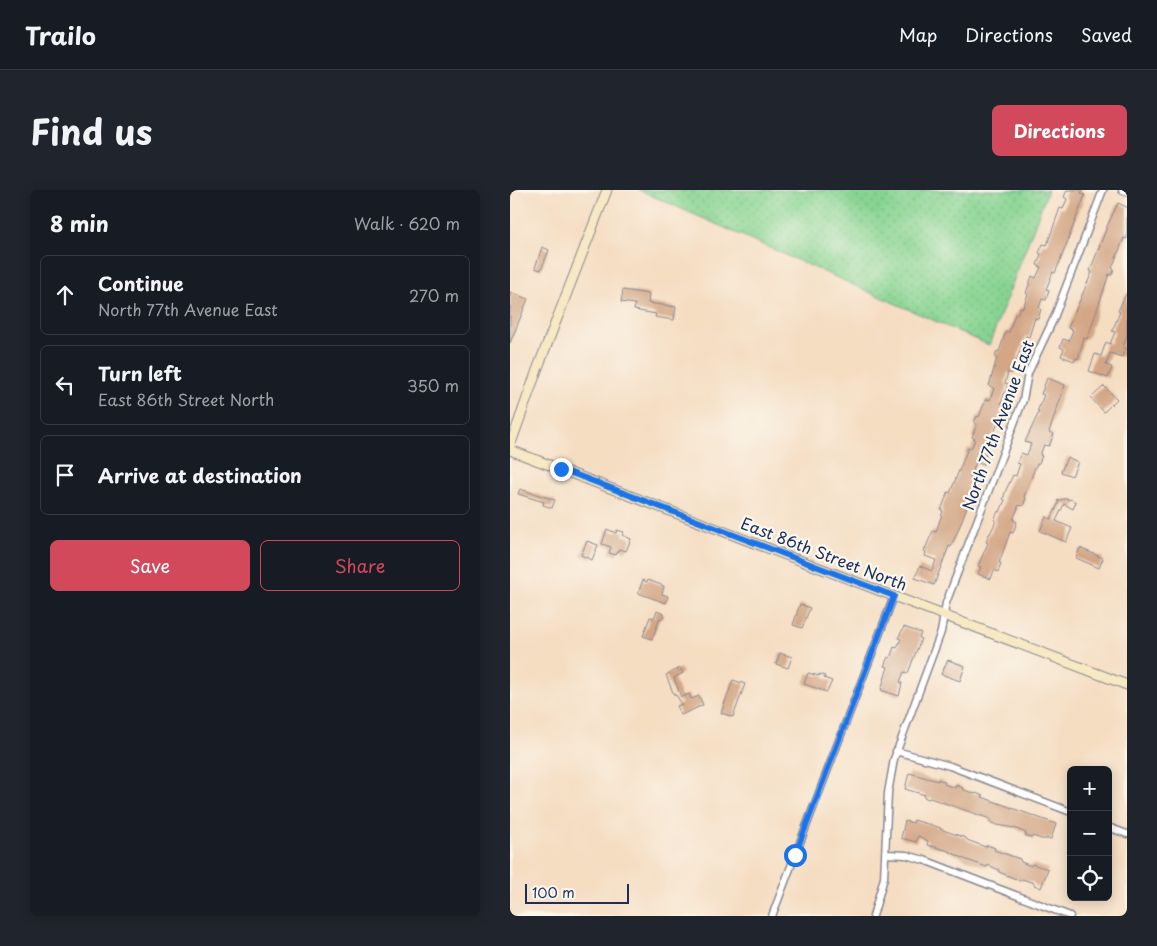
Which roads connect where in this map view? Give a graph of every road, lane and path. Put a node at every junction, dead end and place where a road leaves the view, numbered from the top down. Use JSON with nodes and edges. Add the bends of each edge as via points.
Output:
{"nodes":[{"id":1,"x":607,"y":190,"type":"edge"},
{"id":2,"x":1103,"y":190,"type":"edge"},
{"id":3,"x":1122,"y":190,"type":"edge"},
{"id":4,"x":1127,"y":192,"type":"edge"},
{"id":5,"x":510,"y":446,"type":"edge"},
{"id":6,"x":510,"y":450,"type":"edge"},
{"id":7,"x":894,"y":596,"type":"junction"},
{"id":8,"x":944,"y":615,"type":"junction"},
{"id":9,"x":1127,"y":685,"type":"edge"},
{"id":10,"x":896,"y":752,"type":"junction"},
{"id":11,"x":1068,"y":811,"type":"edge"},
{"id":12,"x":1112,"y":828,"type":"edge"},
{"id":13,"x":1127,"y":834,"type":"edge"},
{"id":14,"x":886,"y":854,"type":"junction"},
{"id":15,"x":772,"y":916,"type":"edge"},
{"id":16,"x":873,"y":916,"type":"edge"},
{"id":17,"x":1070,"y":916,"type":"edge"}],
"edges":[{"from":1,"to":5,"type":"street"},
{"from":2,"to":8,"type":"street","name":"North 77th Avenue East","via":[[1054,318],[1028,373],[1023,400],[946,602]]},
{"from":3,"to":4,"type":"street"},
{"from":6,"to":7,"type":"street","name":"East 86th Street North"},
{"from":7,"to":8,"type":"street","name":"East 86th Street North"},
{"from":7,"to":15,"type":"street"},
{"from":8,"to":9,"type":"street","name":"East 86th Street North"},
{"from":8,"to":10,"type":"street","name":"North 77th Avenue East","via":[[941,632]]},
{"from":10,"to":11,"type":"street","via":[[950,766]]},
{"from":10,"to":14,"type":"street","name":"North 77th Avenue East","via":[[888,793]]},
{"from":12,"to":13,"type":"street"},
{"from":14,"to":16,"type":"street","name":"North 77th Avenue East","via":[[884,878]]},
{"from":14,"to":17,"type":"street","via":[[924,860]]}]}
